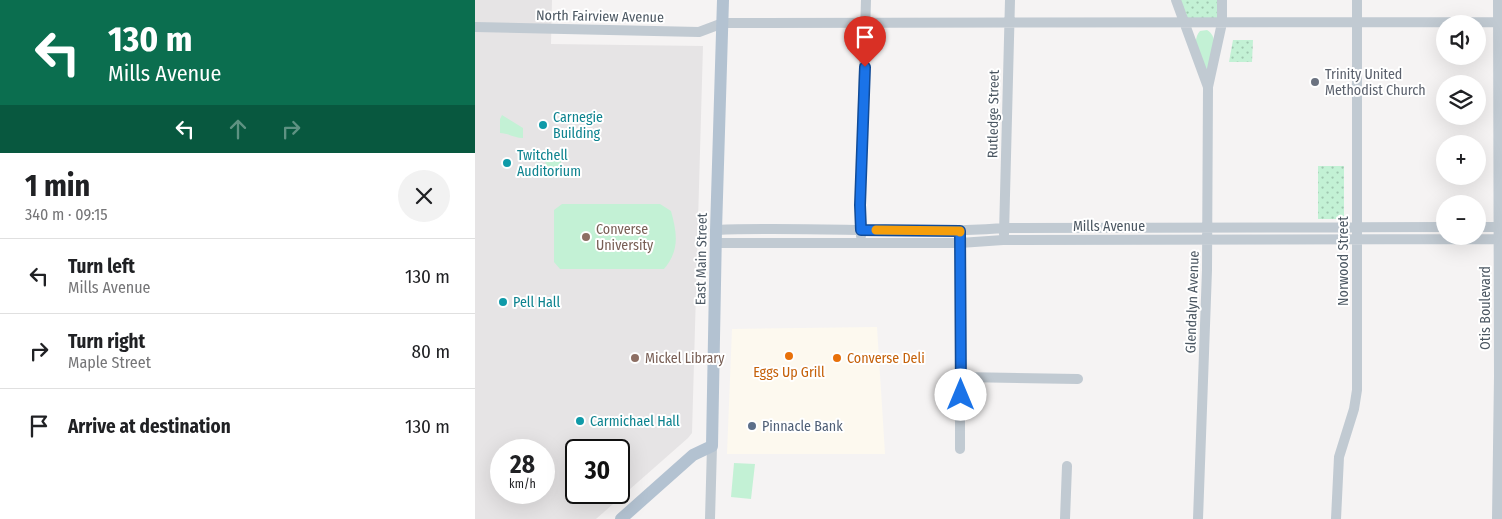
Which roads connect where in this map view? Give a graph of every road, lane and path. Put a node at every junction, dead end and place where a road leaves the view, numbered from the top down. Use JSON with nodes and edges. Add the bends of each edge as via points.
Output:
{"nodes":[{"id":1,"x":723,"y":0,"type":"edge"},
{"id":2,"x":866,"y":0,"type":"edge"},
{"id":3,"x":1009,"y":0,"type":"edge"},
{"id":4,"x":1176,"y":0,"type":"edge"},
{"id":5,"x":1222,"y":0,"type":"edge"},
{"id":6,"x":1357,"y":0,"type":"edge"},
{"id":7,"x":1498,"y":0,"type":"edge"},
{"id":8,"x":1357,"y":21,"type":"junction"},
{"id":9,"x":866,"y":22,"type":"junction"},
{"id":10,"x":1009,"y":22,"type":"junction"},
{"id":11,"x":1500,"y":22,"type":"edge"},
{"id":12,"x":723,"y":23,"type":"junction"},
{"id":13,"x":1184,"y":23,"type":"junction"},
{"id":14,"x":1223,"y":23,"type":"junction"},
{"id":15,"x":475,"y":27,"type":"edge"},
{"id":16,"x":1208,"y":87,"type":"junction"},
{"id":17,"x":1436,"y":227,"type":"edge"},
{"id":18,"x":1486,"y":227,"type":"edge"},
{"id":19,"x":1500,"y":227,"type":"edge"},
{"id":20,"x":1004,"y":228,"type":"junction"},
{"id":21,"x":1207,"y":228,"type":"junction"},
{"id":22,"x":1357,"y":228,"type":"junction"},
{"id":23,"x":716,"y":230,"type":"junction"},
{"id":24,"x":861,"y":230,"type":"junction"},
{"id":25,"x":960,"y":231,"type":"junction"},
{"id":26,"x":1500,"y":239,"type":"edge"},
{"id":27,"x":1003,"y":240,"type":"junction"},
{"id":28,"x":1207,"y":240,"type":"junction"},
{"id":29,"x":1357,"y":240,"type":"junction"},
{"id":30,"x":862,"y":242,"type":"junction"},
{"id":31,"x":716,"y":243,"type":"junction"},
{"id":32,"x":960,"y":243,"type":"junction"},
{"id":33,"x":1500,"y":376,"type":"edge"},
{"id":34,"x":961,"y":377,"type":"junction"},
{"id":35,"x":1078,"y":379,"type":"dead end"},
{"id":36,"x":712,"y":446,"type":"junction"},
{"id":37,"x":961,"y":449,"type":"dead end"},
{"id":38,"x":1067,"y":466,"type":"dead end"},
{"id":39,"x":621,"y":519,"type":"edge"},
{"id":40,"x":710,"y":519,"type":"edge"},
{"id":41,"x":1065,"y":519,"type":"edge"},
{"id":42,"x":1198,"y":519,"type":"edge"},
{"id":43,"x":1336,"y":519,"type":"edge"},
{"id":44,"x":1497,"y":519,"type":"edge"}],
"edges":[{"from":1,"to":12,"type":"main road","name":"East Main Street"},
{"from":2,"to":9,"type":"street"},
{"from":3,"to":10,"type":"street","name":"Rutledge Street"},
{"from":4,"to":13,"type":"street","name":"Glendalyn Avenue"},
{"from":5,"to":14,"type":"street","name":"Glendalyn Avenue"},
{"from":6,"to":8,"type":"street","name":"Norwood Street"},
{"from":7,"to":11,"type":"street","name":"Otis Boulevard"},
{"from":8,"to":11,"type":"street"},
{"from":8,"to":14,"type":"street"},
{"from":8,"to":22,"type":"street","name":"Norwood Street"},
{"from":9,"to":10,"type":"street"},
{"from":9,"to":12,"type":"street"},
{"from":9,"to":24,"type":"street"},
{"from":10,"to":13,"type":"street"},
{"from":10,"to":20,"type":"street","name":"Rutledge Street"},
{"from":11,"to":19,"type":"street","name":"Otis Boulevard"},
{"from":12,"to":15,"type":"street","name":"North Fairview Avenue","via":[[699,32]]},
{"from":12,"to":23,"type":"main road","name":"East Main Street"},
{"from":13,"to":14,"type":"street"},
{"from":13,"to":16,"type":"street","name":"Glendalyn Avenue"},
{"from":14,"to":16,"type":"street","name":"Glendalyn Avenue"},
{"from":16,"to":21,"type":"street","name":"Glendalyn Avenue"},
{"from":17,"to":22,"type":"street","name":"Mills Avenue"},
{"from":18,"to":19,"type":"street"},
{"from":19,"to":26,"type":"street","name":"Otis Boulevard"},
{"from":20,"to":21,"type":"street","name":"Mills Avenue"},
{"from":20,"to":25,"type":"street","name":"Mills Avenue"},
{"from":20,"to":27,"type":"street","name":"Rutledge Street"},
{"from":21,"to":22,"type":"street","name":"Mills Avenue"},
{"from":21,"to":28,"type":"street","name":"Glendalyn Avenue"},
{"from":22,"to":29,"type":"street","name":"Norwood Street"},
{"from":23,"to":24,"type":"street","name":"Mills Avenue"},
{"from":23,"to":31,"type":"main road","name":"East Main Street"},
{"from":24,"to":25,"type":"street","name":"Mills Avenue"},
{"from":24,"to":30,"type":"street"},
{"from":25,"to":32,"type":"street"},
{"from":26,"to":29,"type":"street","name":"Mills Avenue"},
{"from":26,"to":33,"type":"street","name":"Otis Boulevard"},
{"from":27,"to":28,"type":"street","name":"Mills Avenue"},
{"from":27,"to":32,"type":"street","name":"Mills Avenue"},
{"from":28,"to":29,"type":"street","name":"Mills Avenue"},
{"from":28,"to":42,"type":"street","name":"Glendalyn Avenue"},
{"from":29,"to":43,"type":"street","name":"Norwood Street","via":[[1357,390],[1339,457]]},
{"from":30,"to":31,"type":"street","name":"Mills Avenue"},
{"from":30,"to":32,"type":"street","name":"Mills Avenue"},
{"from":31,"to":36,"type":"main road","name":"East Main Street"},
{"from":32,"to":34,"type":"street"},
{"from":33,"to":44,"type":"street","name":"Otis Boulevard"},
{"from":34,"to":35,"type":"street"},
{"from":34,"to":37,"type":"street"},
{"from":36,"to":39,"type":"main road","via":[[693,455]]},
{"from":36,"to":40,"type":"street","name":"East Main Street"},
{"from":38,"to":41,"type":"street"}]}
